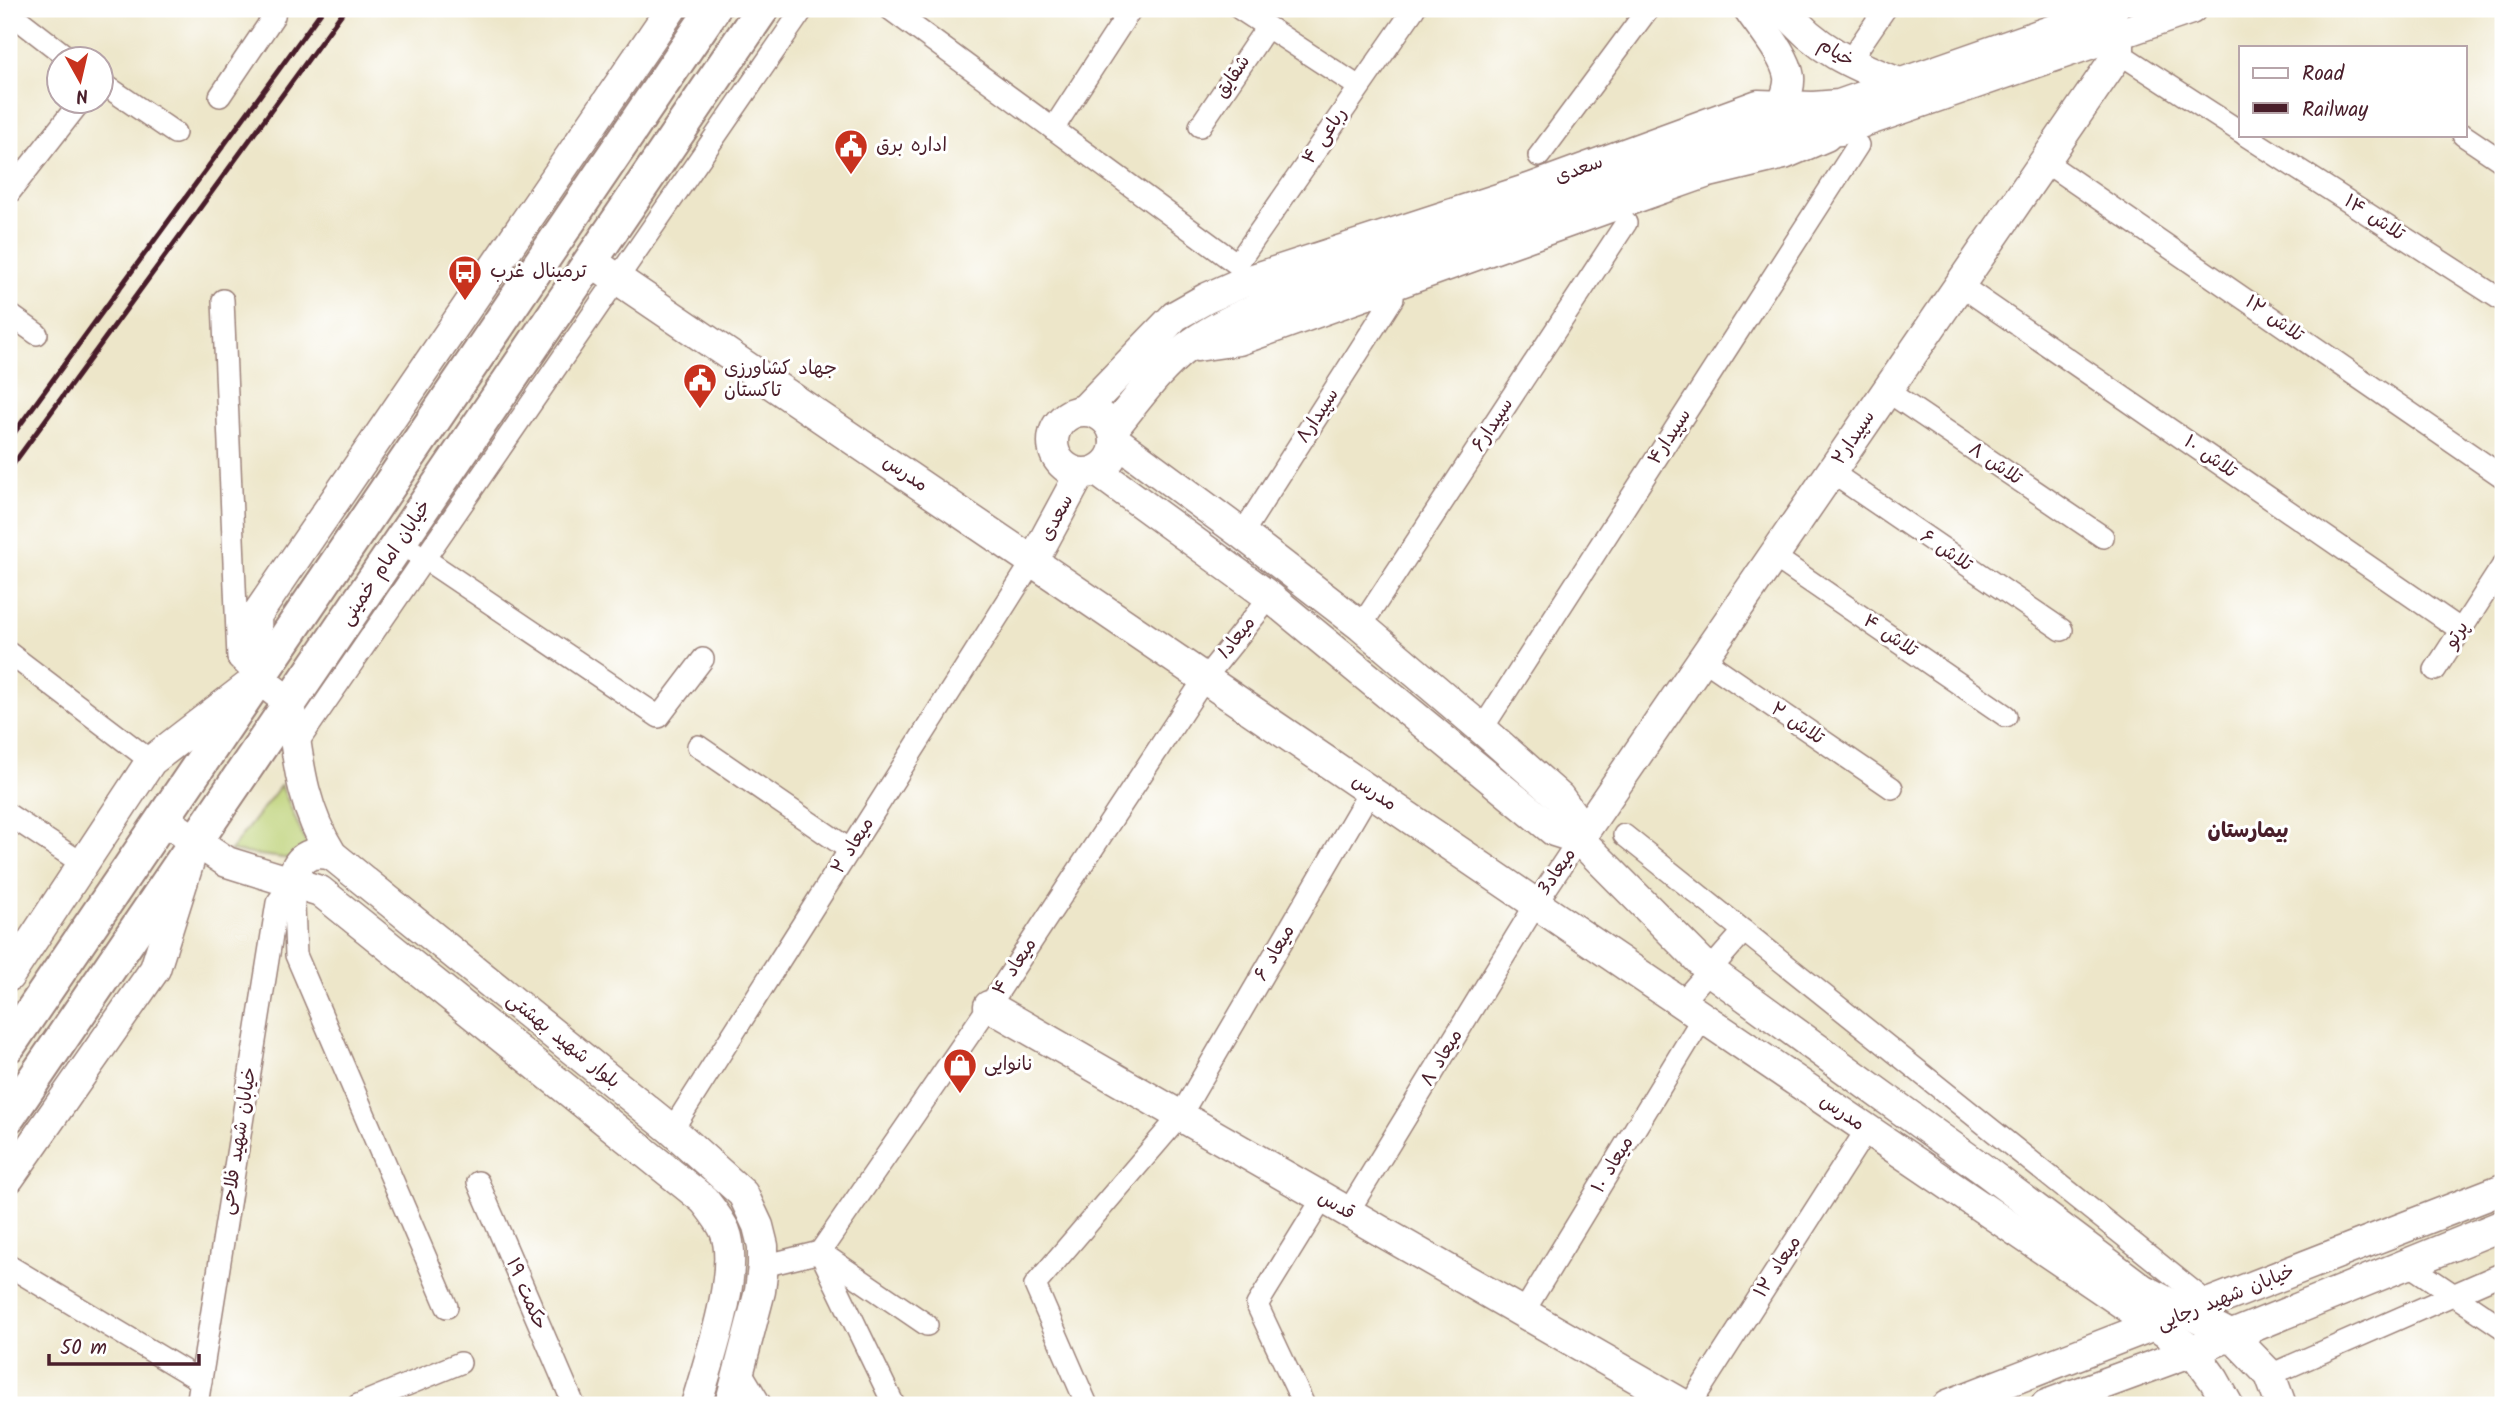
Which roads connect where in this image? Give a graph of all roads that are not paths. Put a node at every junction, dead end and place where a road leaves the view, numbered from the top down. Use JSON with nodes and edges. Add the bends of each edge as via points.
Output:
{"nodes":[{"id":1,"x":275,"y":9,"type":"edge"},
{"id":2,"x":671,"y":9,"type":"edge"},
{"id":3,"x":713,"y":9,"type":"edge"},
{"id":4,"x":762,"y":9,"type":"edge"},
{"id":5,"x":803,"y":9,"type":"edge"},
{"id":6,"x":890,"y":9,"type":"edge"},
{"id":7,"x":1131,"y":9,"type":"edge"},
{"id":8,"x":1240,"y":9,"type":"edge"},
{"id":9,"x":1414,"y":9,"type":"edge"},
{"id":10,"x":1648,"y":9,"type":"edge"},
{"id":11,"x":1749,"y":9,"type":"edge"},
{"id":12,"x":1885,"y":9,"type":"edge"},
{"id":13,"x":2191,"y":9,"type":"edge"},
{"id":14,"x":9,"y":12,"type":"edge"},
{"id":15,"x":1781,"y":21,"type":"edge"},
{"id":16,"x":1267,"y":27,"type":"junction"},
{"id":17,"x":2117,"y":32,"type":"edge"},
{"id":18,"x":1817,"y":41,"type":"junction"},
{"id":19,"x":53,"y":46,"type":"edge"},
{"id":20,"x":1848,"y":63,"type":"junction"},
{"id":21,"x":1784,"y":64,"type":"junction"},
{"id":22,"x":1899,"y":83,"type":"junction"},
{"id":23,"x":1359,"y":87,"type":"junction"},
{"id":24,"x":116,"y":93,"type":"edge"},
{"id":25,"x":220,"y":96,"type":"dead end"},
{"id":26,"x":1783,"y":104,"type":"junction"},
{"id":27,"x":69,"y":116,"type":"edge"},
{"id":28,"x":1199,"y":127,"type":"dead end"},
{"id":29,"x":1053,"y":129,"type":"junction"},
{"id":30,"x":2239,"y":130,"type":"edge"},
{"id":31,"x":174,"y":133,"type":"dead end"},
{"id":32,"x":2248,"y":136,"type":"edge"},
{"id":33,"x":2464,"y":136,"type":"edge"},
{"id":34,"x":1849,"y":138,"type":"junction"},
{"id":35,"x":1539,"y":156,"type":"dead end"},
{"id":36,"x":2044,"y":161,"type":"junction"},
{"id":37,"x":2503,"y":162,"type":"edge"},
{"id":38,"x":9,"y":194,"type":"edge"},
{"id":39,"x":1626,"y":223,"type":"dead end"},
{"id":40,"x":557,"y":239,"type":"junction"},
{"id":41,"x":604,"y":270,"type":"junction"},
{"id":42,"x":1960,"y":285,"type":"junction"},
{"id":43,"x":1393,"y":298,"type":"dead end"},
{"id":44,"x":223,"y":300,"type":"dead end"},
{"id":45,"x":2503,"y":301,"type":"edge"},
{"id":46,"x":9,"y":313,"type":"edge"},
{"id":47,"x":37,"y":334,"type":"dead end"},
{"id":48,"x":1886,"y":391,"type":"junction"},
{"id":49,"x":1084,"y":410,"type":"junction"},
{"id":50,"x":1114,"y":435,"type":"junction"},
{"id":51,"x":1089,"y":472,"type":"junction"},
{"id":52,"x":1831,"y":472,"type":"junction"},
{"id":53,"x":2503,"y":477,"type":"edge"},
{"id":54,"x":1242,"y":534,"type":"junction"},
{"id":55,"x":2103,"y":537,"type":"dead end"},
{"id":56,"x":412,"y":551,"type":"junction"},
{"id":57,"x":1773,"y":556,"type":"junction"},
{"id":58,"x":1033,"y":561,"type":"junction"},
{"id":59,"x":2503,"y":565,"type":"edge"},
{"id":60,"x":1270,"y":597,"type":"junction"},
{"id":61,"x":1361,"y":626,"type":"junction"},
{"id":62,"x":2062,"y":630,"type":"dead end"},
{"id":63,"x":2461,"y":630,"type":"junction"},
{"id":64,"x":9,"y":653,"type":"edge"},
{"id":65,"x":702,"y":659,"type":"dead end"},
{"id":66,"x":1703,"y":659,"type":"junction"},
{"id":67,"x":2434,"y":670,"type":"dead end"},
{"id":68,"x":258,"y":678,"type":"junction"},
{"id":69,"x":1205,"y":678,"type":"junction"},
{"id":70,"x":290,"y":703,"type":"junction"},
{"id":71,"x":2006,"y":716,"type":"dead end"},
{"id":72,"x":1482,"y":729,"type":"junction"},
{"id":73,"x":296,"y":745,"type":"junction"},
{"id":74,"x":698,"y":746,"type":"dead end"},
{"id":75,"x":151,"y":761,"type":"junction"},
{"id":76,"x":1892,"y":788,"type":"dead end"},
{"id":77,"x":1370,"y":791,"type":"junction"},
{"id":78,"x":9,"y":815,"type":"edge"},
{"id":79,"x":163,"y":819,"type":"junction"},
{"id":80,"x":1624,"y":835,"type":"dead end"},
{"id":81,"x":1579,"y":839,"type":"junction"},
{"id":82,"x":196,"y":841,"type":"junction"},
{"id":83,"x":850,"y":850,"type":"junction"},
{"id":84,"x":332,"y":855,"type":"junction"},
{"id":85,"x":83,"y":864,"type":"junction"},
{"id":86,"x":293,"y":881,"type":"junction"},
{"id":87,"x":1536,"y":904,"type":"junction"},
{"id":88,"x":1744,"y":931,"type":"junction"},
{"id":89,"x":1710,"y":970,"type":"junction"},
{"id":90,"x":9,"y":976,"type":"edge"},
{"id":91,"x":989,"y":1006,"type":"junction"},
{"id":92,"x":1692,"y":1010,"type":"junction"},
{"id":93,"x":9,"y":1045,"type":"edge"},
{"id":94,"x":9,"y":1116,"type":"edge"},
{"id":95,"x":1180,"y":1116,"type":"junction"},
{"id":96,"x":1867,"y":1129,"type":"junction"},
{"id":97,"x":672,"y":1130,"type":"junction"},
{"id":98,"x":2039,"y":1168,"type":"junction"},
{"id":99,"x":9,"y":1178,"type":"edge"},
{"id":100,"x":478,"y":1182,"type":"dead end"},
{"id":101,"x":2503,"y":1189,"type":"edge"},
{"id":102,"x":2019,"y":1196,"type":"junction"},
{"id":103,"x":1335,"y":1205,"type":"junction"},
{"id":104,"x":2002,"y":1221,"type":"junction"},
{"id":105,"x":2503,"y":1225,"type":"edge"},
{"id":106,"x":820,"y":1252,"type":"junction"},
{"id":107,"x":2408,"y":1264,"type":"junction"},
{"id":108,"x":9,"y":1266,"type":"edge"},
{"id":109,"x":763,"y":1266,"type":"junction"},
{"id":110,"x":2503,"y":1273,"type":"edge"},
{"id":111,"x":2452,"y":1294,"type":"junction"},
{"id":112,"x":447,"y":1307,"type":"dead end"},
{"id":113,"x":2199,"y":1308,"type":"junction"},
{"id":114,"x":1523,"y":1313,"type":"junction"},
{"id":115,"x":926,"y":1325,"type":"dead end"},
{"id":116,"x":2156,"y":1326,"type":"junction"},
{"id":117,"x":2503,"y":1328,"type":"edge"},
{"id":118,"x":2232,"y":1335,"type":"junction"},
{"id":119,"x":2193,"y":1351,"type":"junction"},
{"id":120,"x":460,"y":1363,"type":"dead end"},
{"id":121,"x":740,"y":1370,"type":"junction"},
{"id":122,"x":2270,"y":1375,"type":"junction"},
{"id":123,"x":201,"y":1381,"type":"junction"},
{"id":124,"x":197,"y":1405,"type":"edge"},
{"id":125,"x":358,"y":1405,"type":"edge"},
{"id":126,"x":574,"y":1405,"type":"edge"},
{"id":127,"x":696,"y":1405,"type":"edge"},
{"id":128,"x":730,"y":1405,"type":"edge"},
{"id":129,"x":761,"y":1405,"type":"edge"},
{"id":130,"x":894,"y":1405,"type":"edge"},
{"id":131,"x":1087,"y":1405,"type":"edge"},
{"id":132,"x":1304,"y":1405,"type":"edge"},
{"id":133,"x":1684,"y":1405,"type":"edge"},
{"id":134,"x":1690,"y":1405,"type":"edge"},
{"id":135,"x":1948,"y":1405,"type":"edge"},
{"id":136,"x":2046,"y":1405,"type":"edge"},
{"id":137,"x":2228,"y":1405,"type":"edge"},
{"id":138,"x":2281,"y":1405,"type":"edge"}],
"edges":[{"from":1,"to":25,"type":"street"},
{"from":2,"to":68,"type":"street","via":[[256,617]]},
{"from":3,"to":40,"type":"main road"},
{"from":4,"to":41,"type":"main road","name":"خیابان امام خمینی"},
{"from":5,"to":41,"type":"street"},
{"from":6,"to":29,"type":"street"},
{"from":7,"to":29,"type":"street"},
{"from":8,"to":16,"type":"street"},
{"from":9,"to":23,"type":"street","name":"رباعی ۴"},
{"from":10,"to":35,"type":"street"},
{"from":11,"to":15,"type":"street","name":"خیام"},
{"from":12,"to":20,"type":"street"},
{"from":13,"to":17,"type":"street","name":"سعدی"},
{"from":14,"to":19,"type":"street"},
{"from":15,"to":18,"type":"street","name":"خیام"},
{"from":15,"to":21,"type":"street","name":"خیام"},
{"from":16,"to":23,"type":"street"},
{"from":16,"to":28,"type":"street","name":"شقایق"},
{"from":17,"to":22,"type":"street","name":"سعدی"},
{"from":17,"to":30,"type":"street","name":"تلاش ۱۴"},
{"from":17,"to":34,"type":"street","name":"سعدی"},
{"from":17,"to":36,"type":"street","name":"سپیدار۲"},
{"from":18,"to":20,"type":"street","name":"خیام"},
{"from":18,"to":21,"type":"street","via":[[1798,48]]},
{"from":20,"to":22,"type":"street","name":"خیام"},
{"from":21,"to":26,"type":"street","name":"خیام","via":[[1789,77]]},
{"from":22,"to":26,"type":"street","name":"سعدی","via":[[1839,105]]},
{"from":23,"to":29,"type":"street","name":"رباعی ۴","via":[[1237,264]]},
{"from":24,"to":31,"type":"street"},
{"from":26,"to":49,"type":"street","name":"سعدی","via":[[1758,105],[1529,189],[1275,270],[1218,293],[1175,316]]},
{"from":27,"to":38,"type":"street"},
{"from":32,"to":45,"type":"street","name":"تلاش ۱۴"},
{"from":33,"to":37,"type":"street"},
{"from":34,"to":50,"type":"street","name":"سعدی","via":[[1775,130],[1750,132],[1260,307],[1186,347],[1158,374]]},
{"from":34,"to":72,"type":"street","name":"سپیدار۴"},
{"from":36,"to":42,"type":"street","name":"سپیدار۲"},
{"from":36,"to":53,"type":"street","name":"تلاش ۱۲"},
{"from":39,"to":61,"type":"street","name":"سپیدار۶"},
{"from":40,"to":41,"type":"main road"},
{"from":40,"to":68,"type":"main road"},
{"from":41,"to":56,"type":"main road","name":"خیابان امام خمینی"},
{"from":41,"to":58,"type":"street","name":"مدرس"},
{"from":42,"to":48,"type":"street","name":"سپیدار۲"},
{"from":42,"to":63,"type":"street","name":"تلاش ۱۰"},
{"from":43,"to":54,"type":"street","name":"سپیدار۸"},
{"from":44,"to":68,"type":"street","via":[[238,658]]},
{"from":46,"to":47,"type":"street"},
{"from":48,"to":52,"type":"street","name":"سپیدار۲"},
{"from":48,"to":55,"type":"street","name":"تلاش ۸"},
{"from":49,"to":50,"type":"street","via":[[1103,416]]},
{"from":49,"to":51,"type":"street","via":[[1066,416],[1054,431],[1053,450],[1063,466]]},
{"from":50,"to":51,"type":"street","via":[[1110,461]]},
{"from":50,"to":54,"type":"street"},
{"from":51,"to":58,"type":"street","name":"سعدی"},
{"from":51,"to":60,"type":"street"},
{"from":52,"to":57,"type":"street","name":"سپیدار۲"},
{"from":52,"to":62,"type":"street","name":"تلاش ۶"},
{"from":54,"to":61,"type":"street"},
{"from":56,"to":65,"type":"street","via":[[659,718]]},
{"from":56,"to":70,"type":"main road","name":"خیابان امام خمینی"},
{"from":56,"to":73,"type":"street"},
{"from":57,"to":66,"type":"street","name":"سپیدار۲"},
{"from":57,"to":71,"type":"street","name":"تلاش ۴"},
{"from":58,"to":69,"type":"street","name":"مدرس"},
{"from":58,"to":83,"type":"street","name":"میعاد ۲"},
{"from":59,"to":63,"type":"street","name":"پرتو"},
{"from":60,"to":69,"type":"street","name":"میعاد1"},
{"from":60,"to":81,"type":"street","via":[[1554,831]]},
{"from":61,"to":72,"type":"street"},
{"from":63,"to":67,"type":"street","name":"پرتو"},
{"from":64,"to":75,"type":"street"},
{"from":66,"to":76,"type":"street","name":"تلاش ۲"},
{"from":66,"to":81,"type":"street","name":"سپیدار۲"},
{"from":68,"to":70,"type":"street"},
{"from":68,"to":75,"type":"street"},
{"from":68,"to":79,"type":"main road"},
{"from":69,"to":77,"type":"street","name":"مدرس"},
{"from":69,"to":91,"type":"street","name":"میعاد ۴"},
{"from":70,"to":73,"type":"street","name":"بلوار شهید بهشتی"},
{"from":70,"to":82,"type":"main road","name":"خیابان امام خمینی"},
{"from":72,"to":81,"type":"street","via":[[1559,797],[1573,816]]},
{"from":73,"to":84,"type":"street","name":"بلوار شهید بهشتی","via":[[301,785],[318,834]]},
{"from":74,"to":83,"type":"street"},
{"from":75,"to":85,"type":"street"},
{"from":77,"to":87,"type":"street","name":"مدرس"},
{"from":77,"to":95,"type":"street","name":"میعاد ۶"},
{"from":78,"to":85,"type":"street"},
{"from":79,"to":82,"type":"street","name":"بلوار شهید بهشتی"},
{"from":79,"to":93,"type":"main road"},
{"from":80,"to":88,"type":"street"},
{"from":81,"to":87,"type":"street","name":"میعاد3"},
{"from":81,"to":89,"type":"street","name":"مدرس"},
{"from":82,"to":86,"type":"street","name":"بلوار شهید بهشتی","via":[[228,862]]},
{"from":82,"to":94,"type":"main road","name":"خیابان امام خمینی"},
{"from":82,"to":99,"type":"street","via":[[155,969]]},
{"from":83,"to":97,"type":"street","name":"میعاد ۲"},
{"from":84,"to":86,"type":"street","via":[[309,854],[294,870]]},
{"from":84,"to":97,"type":"street","name":"بلوار شهید بهشتی"},
{"from":85,"to":90,"type":"street"},
{"from":86,"to":112,"type":"street","via":[[296,955]]},
{"from":86,"to":123,"type":"street","name":"خیابان شهید فلاحی","via":[[277,903]]},
{"from":86,"to":127,"type":"street","name":"بلوار شهید بهشتی","via":[[320,891],[704,1200],[725,1232],[729,1266],[720,1321]]},
{"from":87,"to":92,"type":"street","name":"مدرس"},
{"from":87,"to":103,"type":"street","name":"میعاد ۸"},
{"from":88,"to":89,"type":"street","name":"میعاد ۱۰"},
{"from":88,"to":98,"type":"street"},
{"from":89,"to":92,"type":"street","name":"میعاد ۱۰"},
{"from":89,"to":102,"type":"street","name":"مدرس"},
{"from":91,"to":95,"type":"street","name":"قدس"},
{"from":91,"to":106,"type":"street","name":"میعاد ۴"},
{"from":92,"to":96,"type":"street","name":"مدرس"},
{"from":92,"to":114,"type":"street","name":"میعاد ۱۰"},
{"from":95,"to":103,"type":"street","name":"قدس"},
{"from":95,"to":131,"type":"street","name":"میعاد ۶","via":[[1035,1285]]},
{"from":96,"to":104,"type":"street","name":"مدرس"},
{"from":96,"to":134,"type":"street","name":"میعاد ۱۲"},
{"from":97,"to":109,"type":"street","name":"بلوار شهید بهشتی","via":[[743,1194],[758,1226]]},
{"from":98,"to":102,"type":"street"},
{"from":98,"to":113,"type":"street"},
{"from":100,"to":126,"type":"street","name":"حکمت ۱۹"},
{"from":101,"to":113,"type":"street","name":"خیابان شهید رجایی"},
{"from":102,"to":104,"type":"street"},
{"from":102,"to":113,"type":"street","name":"مدرس","via":[[2142,1289],[2165,1302]]},
{"from":103,"to":114,"type":"street","name":"قدس"},
{"from":103,"to":132,"type":"street","name":"میعاد ۸","via":[[1257,1305]]},
{"from":104,"to":116,"type":"street","name":"مدرس"},
{"from":105,"to":107,"type":"street","name":"خیابان شهید رجایی"},
{"from":106,"to":109,"type":"street"},
{"from":106,"to":115,"type":"street"},
{"from":106,"to":130,"type":"street"},
{"from":107,"to":111,"type":"street"},
{"from":107,"to":118,"type":"street","name":"خیابان شهید رجایی"},
{"from":108,"to":123,"type":"street"},
{"from":109,"to":121,"type":"street","name":"بلوار شهید بهشتی"},
{"from":110,"to":111,"type":"street"},
{"from":111,"to":117,"type":"street"},
{"from":111,"to":122,"type":"street"},
{"from":113,"to":116,"type":"street","name":"خیابان شهید رجایی"},
{"from":113,"to":118,"type":"street","name":"مدرس"},
{"from":114,"to":133,"type":"street","name":"قدس"},
{"from":116,"to":119,"type":"street","name":"مدرس"},
{"from":116,"to":135,"type":"street","name":"خیابان شهید رجایی"},
{"from":118,"to":119,"type":"street","name":"خیابان شهید رجایی"},
{"from":118,"to":122,"type":"street","name":"مدرس"},
{"from":119,"to":136,"type":"street","name":"خیابان شهید رجایی"},
{"from":119,"to":137,"type":"street"},
{"from":120,"to":125,"type":"street"},
{"from":121,"to":128,"type":"street","name":"بلوار شهید بهشتی"},
{"from":121,"to":129,"type":"street"},
{"from":122,"to":138,"type":"street"},
{"from":123,"to":124,"type":"street","name":"خیابان شهید فلاحی"}]}
